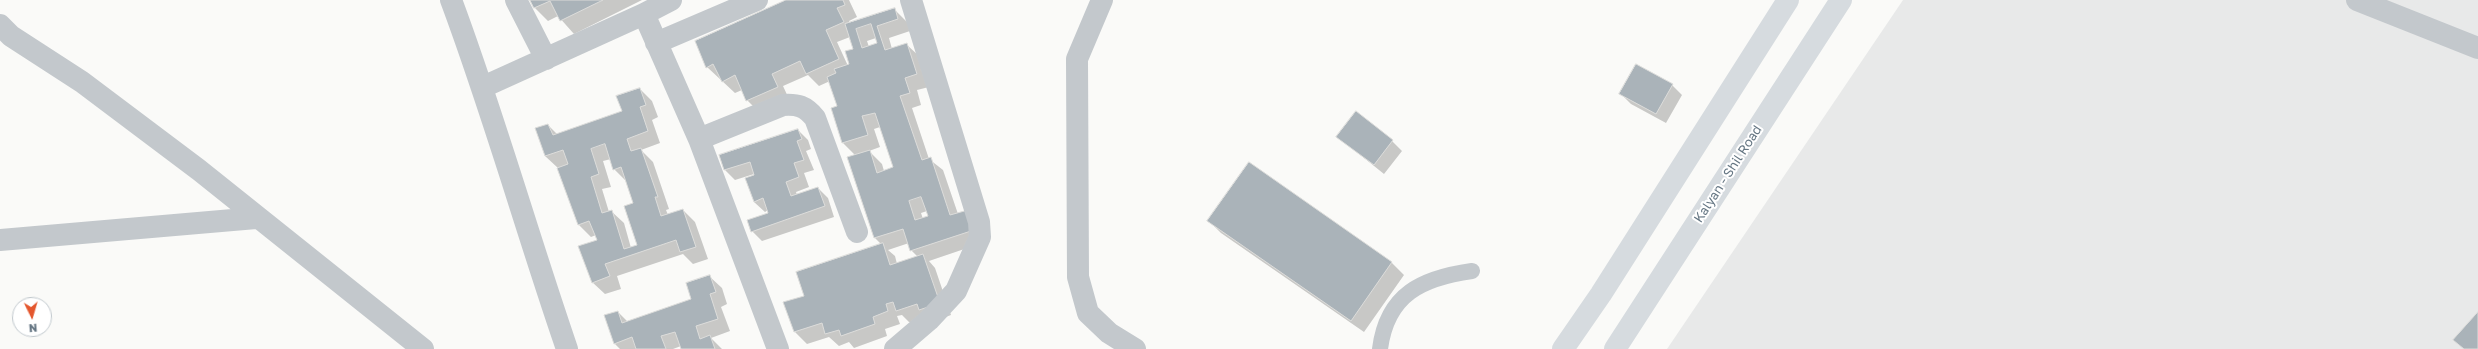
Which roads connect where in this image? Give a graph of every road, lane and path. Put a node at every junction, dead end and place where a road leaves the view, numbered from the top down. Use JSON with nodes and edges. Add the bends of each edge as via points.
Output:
{"nodes":[{"id":1,"x":451,"y":0,"type":"edge"},
{"id":2,"x":516,"y":0,"type":"edge"},
{"id":3,"x":671,"y":0,"type":"edge"},
{"id":4,"x":757,"y":0,"type":"edge"},
{"id":5,"x":911,"y":0,"type":"edge"},
{"id":6,"x":1102,"y":0,"type":"edge"},
{"id":7,"x":1788,"y":0,"type":"edge"},
{"id":8,"x":1841,"y":0,"type":"edge"},
{"id":9,"x":2357,"y":0,"type":"edge"},
{"id":10,"x":644,"y":14,"type":"junction"},
{"id":11,"x":0,"y":25,"type":"edge"},
{"id":12,"x":656,"y":43,"type":"junction"},
{"id":13,"x":2478,"y":48,"type":"edge"},
{"id":14,"x":546,"y":59,"type":"junction"},
{"id":15,"x":483,"y":87,"type":"junction"},
{"id":16,"x":700,"y":139,"type":"junction"},
{"id":17,"x":256,"y":218,"type":"junction"},
{"id":18,"x":857,"y":232,"type":"dead end"},
{"id":19,"x":0,"y":240,"type":"edge"},
{"id":20,"x":1472,"y":271,"type":"dead end"},
{"id":21,"x":423,"y":349,"type":"edge"},
{"id":22,"x":567,"y":349,"type":"edge"},
{"id":23,"x":778,"y":349,"type":"edge"},
{"id":24,"x":895,"y":349,"type":"edge"},
{"id":25,"x":1135,"y":349,"type":"edge"},
{"id":26,"x":1380,"y":349,"type":"edge"},
{"id":27,"x":1563,"y":349,"type":"edge"},
{"id":28,"x":1615,"y":349,"type":"edge"}],
"edges":[{"from":1,"to":15,"type":"street"},
{"from":2,"to":14,"type":"street"},
{"from":3,"to":10,"type":"street"},
{"from":4,"to":12,"type":"street"},
{"from":5,"to":24,"type":"street","via":[[979,222],[980,237],[956,292],[929,320]]},
{"from":6,"to":25,"type":"street","via":[[1076,59],[1078,277],[1088,313],[1109,333]]},
{"from":7,"to":27,"type":"main road","via":[[1601,294]]},
{"from":8,"to":28,"type":"main road","name":"Kalyan - Shil Road"},
{"from":9,"to":13,"type":"street"},
{"from":10,"to":12,"type":"street"},
{"from":10,"to":14,"type":"street"},
{"from":11,"to":17,"type":"street","via":[[11,36],[82,82],[199,170]]},
{"from":12,"to":16,"type":"street"},
{"from":14,"to":15,"type":"street"},
{"from":15,"to":22,"type":"street","via":[[524,222]]},
{"from":16,"to":18,"type":"street","via":[[783,105],[796,104],[807,108],[815,118]]},
{"from":16,"to":23,"type":"street"},
{"from":17,"to":19,"type":"street"},
{"from":17,"to":21,"type":"street"},
{"from":20,"to":26,"type":"lane","via":[[1443,275],[1414,288],[1395,306],[1382,331]]}]}
